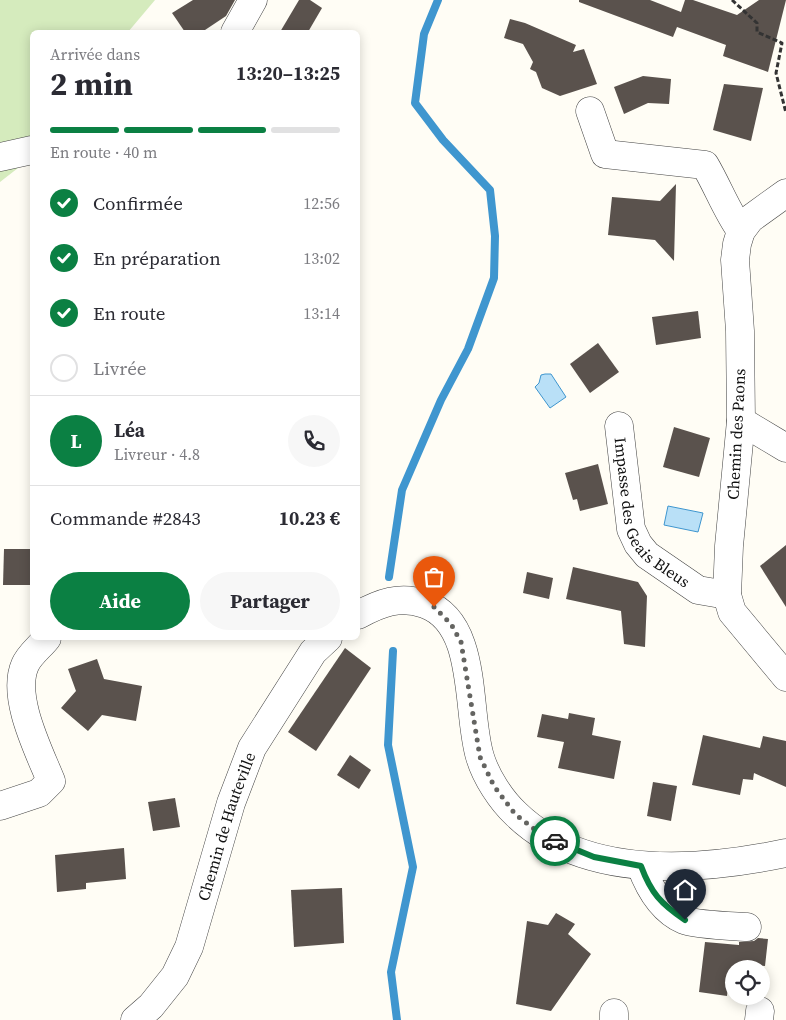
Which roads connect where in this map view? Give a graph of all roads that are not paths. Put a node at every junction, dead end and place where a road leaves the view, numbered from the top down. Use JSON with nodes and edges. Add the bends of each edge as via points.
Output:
{"nodes":[{"id":1,"x":253,"y":0,"type":"edge"},
{"id":2,"x":236,"y":30,"type":"edge"},
{"id":3,"x":590,"y":111,"type":"dead end"},
{"id":4,"x":30,"y":150,"type":"edge"},
{"id":5,"x":0,"y":157,"type":"edge"},
{"id":6,"x":786,"y":193,"type":"edge"},
{"id":7,"x":741,"y":231,"type":"junction"},
{"id":8,"x":741,"y":421,"type":"junction"},
{"id":9,"x":619,"y":426,"type":"dead end"},
{"id":10,"x":786,"y":448,"type":"edge"},
{"id":11,"x":727,"y":595,"type":"junction"},
{"id":12,"x":360,"y":614,"type":"edge"},
{"id":13,"x":45,"y":640,"type":"edge"},
{"id":14,"x":326,"y":640,"type":"edge"},
{"id":15,"x":786,"y":677,"type":"edge"},
{"id":16,"x":0,"y":806,"type":"edge"},
{"id":17,"x":779,"y":861,"type":"edge"},
{"id":18,"x":641,"y":866,"type":"junction"},
{"id":19,"x":747,"y":927,"type":"dead end"},
{"id":20,"x":135,"y":1020,"type":"edge"}],
"edges":[{"from":1,"to":2,"type":"street"},
{"from":3,"to":7,"type":"street","via":[[606,154],[706,165],[729,214]]},
{"from":4,"to":5,"type":"street"},
{"from":6,"to":7,"type":"street","via":[[750,219]]},
{"from":7,"to":8,"type":"street","name":"Chemin des Paons","via":[[735,260]]},
{"from":8,"to":10,"type":"street"},
{"from":8,"to":11,"type":"street","name":"Chemin des Paons"},
{"from":9,"to":11,"type":"street","name":"Impasse des Geais Bleus","via":[[631,529],[638,544],[647,555],[698,590]]},
{"from":11,"to":15,"type":"street","name":"Chemin des Paons","via":[[732,612]]},
{"from":12,"to":18,"type":"street","via":[[386,601],[412,599],[434,607],[451,624],[461,642],[480,757],[494,786],[515,814],[543,836],[594,857]]},
{"from":13,"to":16,"type":"street","via":[[25,665],[21,691],[31,732],[52,781],[39,793]]},
{"from":14,"to":20,"type":"street","name":"Chemin de Hauteville","via":[[313,652],[252,748],[231,803],[189,947],[175,976]]},
{"from":17,"to":18,"type":"street","via":[[692,868]]},
{"from":18,"to":19,"type":"street","via":[[649,886],[663,906],[685,920]]}]}
